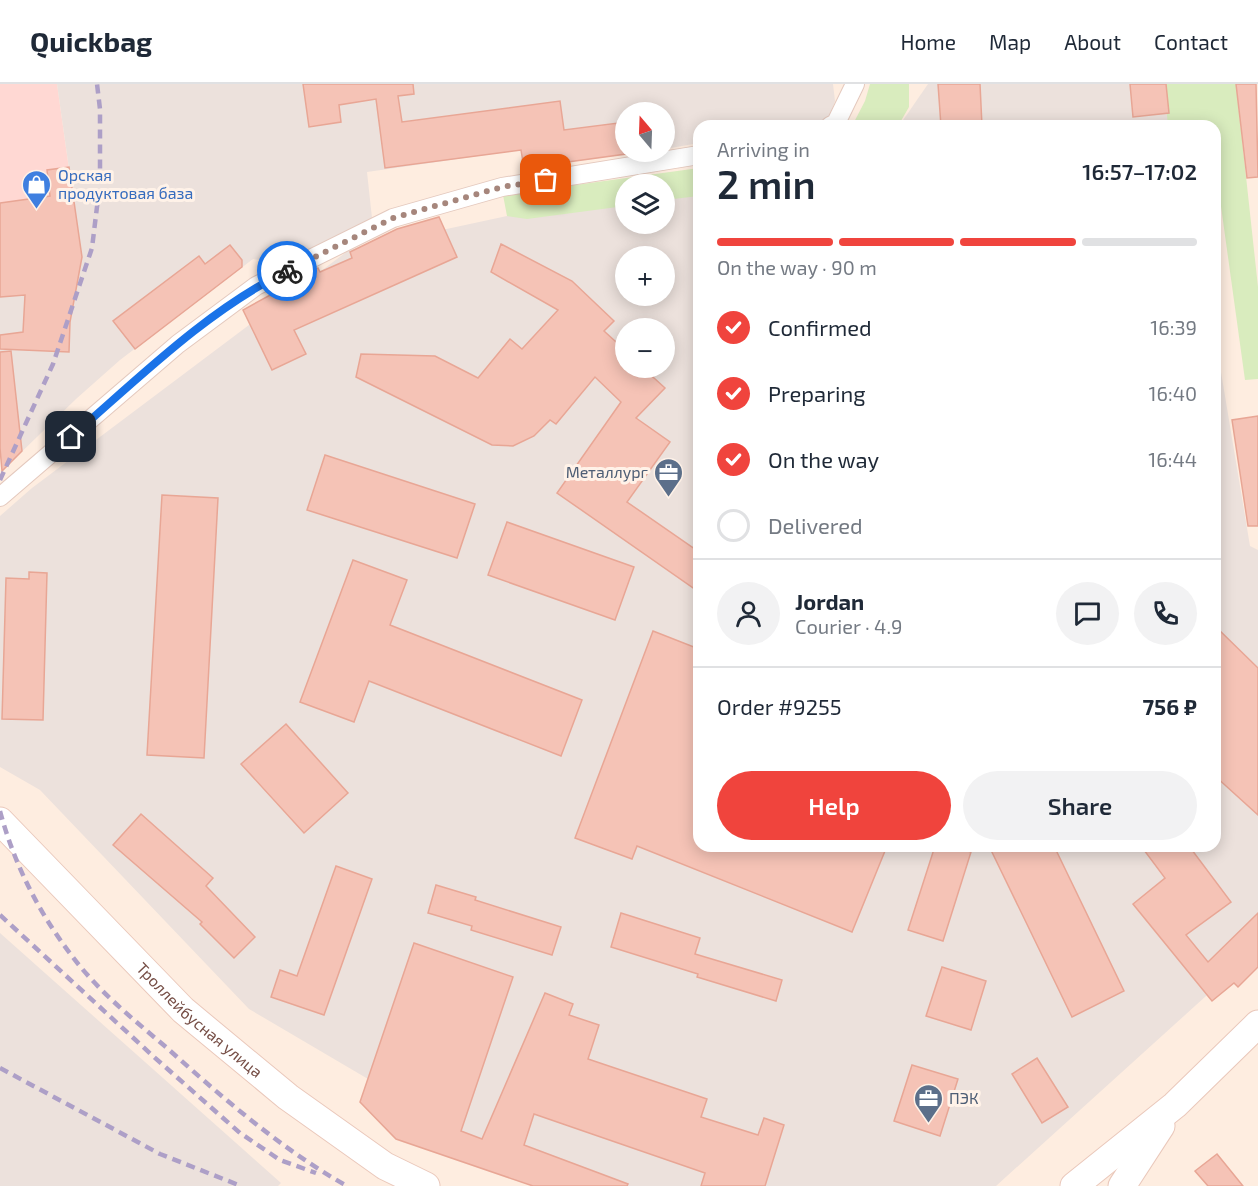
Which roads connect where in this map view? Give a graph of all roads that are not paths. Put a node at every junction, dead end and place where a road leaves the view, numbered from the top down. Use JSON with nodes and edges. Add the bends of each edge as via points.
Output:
{"nodes":[{"id":1,"x":855,"y":84,"type":"edge"},
{"id":2,"x":837,"y":120,"type":"edge"},
{"id":3,"x":693,"y":156,"type":"edge"},
{"id":4,"x":0,"y":497,"type":"edge"},
{"id":5,"x":0,"y":821,"type":"edge"},
{"id":6,"x":1258,"y":1024,"type":"edge"},
{"id":7,"x":1174,"y":1105,"type":"junction"},
{"id":8,"x":426,"y":1186,"type":"edge"},
{"id":9,"x":1074,"y":1186,"type":"edge"},
{"id":10,"x":1122,"y":1186,"type":"edge"}],
"edges":[{"from":1,"to":2,"type":"street"},
{"from":3,"to":4,"type":"street","via":[[502,187],[393,218],[256,286],[178,344]]},
{"from":5,"to":8,"type":"main road","name":"Троллейбусная улица","via":[[183,1010],[288,1097],[385,1166]]},
{"from":6,"to":7,"type":"main road"},
{"from":7,"to":9,"type":"main road"},
{"from":7,"to":10,"type":"main road"}]}
